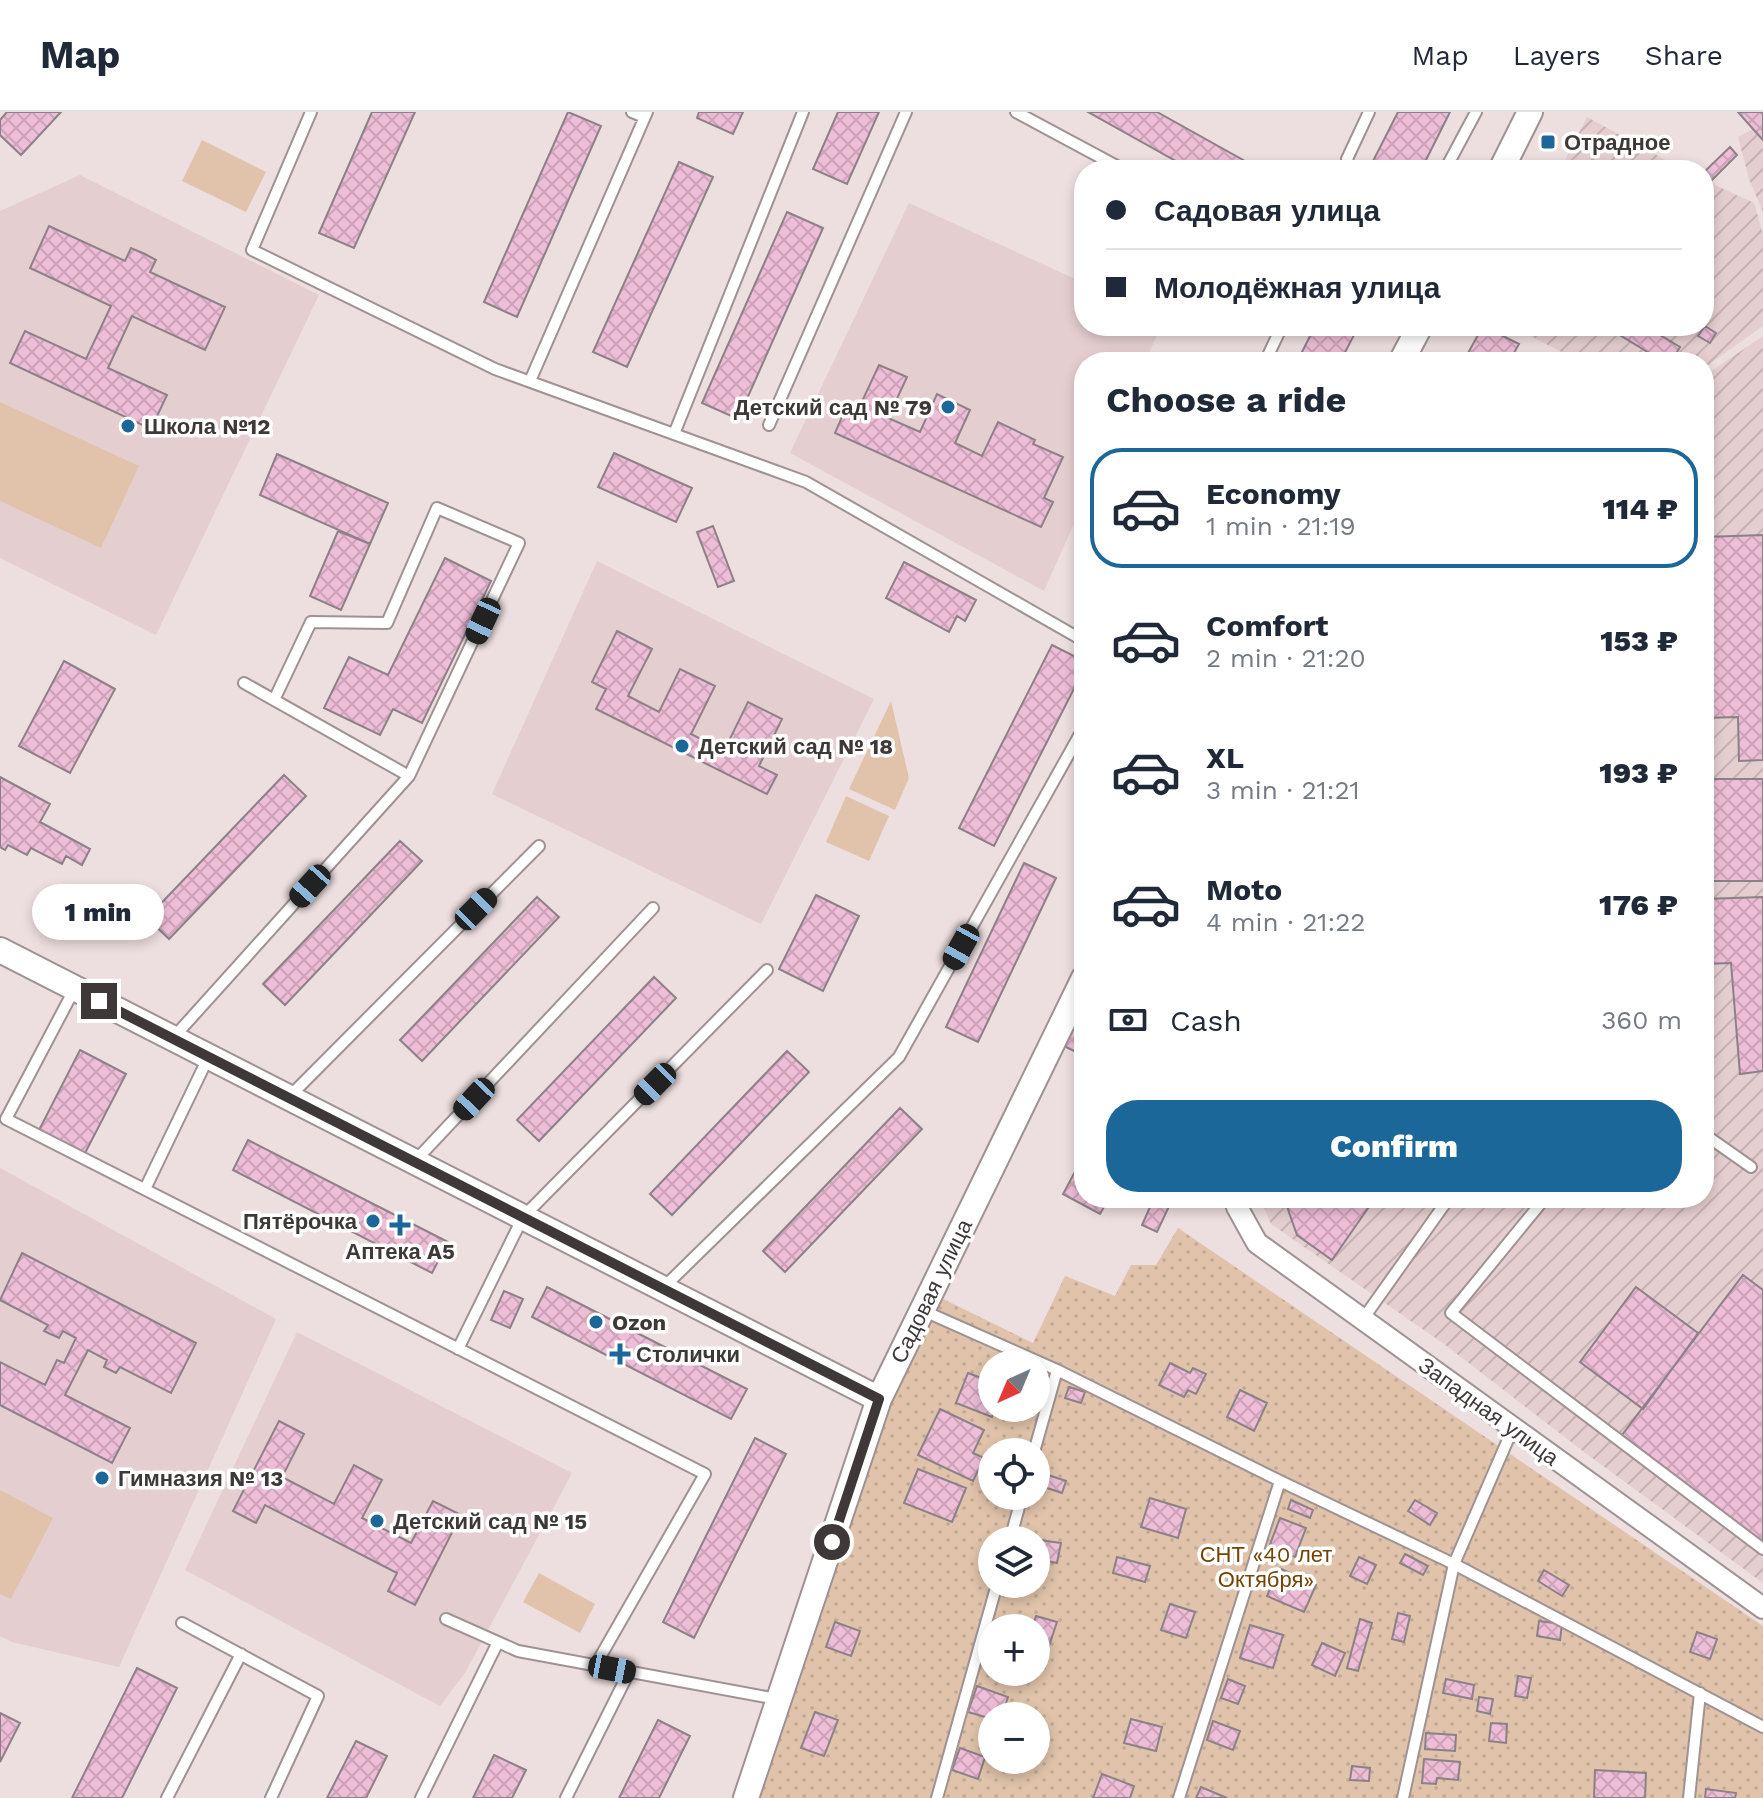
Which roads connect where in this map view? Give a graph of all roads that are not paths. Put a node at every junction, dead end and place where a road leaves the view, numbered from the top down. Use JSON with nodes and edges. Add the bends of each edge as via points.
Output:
{"nodes":[{"id":1,"x":311,"y":112,"type":"edge"},
{"id":2,"x":632,"y":112,"type":"edge"},
{"id":3,"x":803,"y":112,"type":"edge"},
{"id":4,"x":906,"y":112,"type":"edge"},
{"id":5,"x":1016,"y":112,"type":"edge"},
{"id":6,"x":1369,"y":112,"type":"edge"},
{"id":7,"x":1476,"y":112,"type":"edge"},
{"id":8,"x":1529,"y":113,"type":"edge"},
{"id":9,"x":646,"y":115,"type":"edge"},
{"id":10,"x":1105,"y":160,"type":"edge"},
{"id":11,"x":1347,"y":160,"type":"edge"},
{"id":12,"x":1450,"y":160,"type":"edge"},
{"id":13,"x":1506,"y":160,"type":"edge"},
{"id":14,"x":530,"y":381,"type":"junction"},
{"id":15,"x":769,"y":425,"type":"dead end"},
{"id":16,"x":674,"y":434,"type":"junction"},
{"id":17,"x":1074,"y":635,"type":"edge"},
{"id":18,"x":244,"y":683,"type":"dead end"},
{"id":19,"x":274,"y":700,"type":"junction"},
{"id":20,"x":1074,"y":745,"type":"edge"},
{"id":21,"x":409,"y":776,"type":"junction"},
{"id":22,"x":539,"y":846,"type":"dead end"},
{"id":23,"x":653,"y":908,"type":"dead end"},
{"id":24,"x":0,"y":950,"type":"edge"},
{"id":25,"x":767,"y":970,"type":"dead end"},
{"id":26,"x":75,"y":988,"type":"junction"},
{"id":27,"x":1074,"y":998,"type":"edge"},
{"id":28,"x":173,"y":1038,"type":"junction"},
{"id":29,"x":208,"y":1057,"type":"junction"},
{"id":30,"x":288,"y":1097,"type":"junction"},
{"id":31,"x":1714,"y":1141,"type":"edge"},
{"id":32,"x":414,"y":1162,"type":"junction"},
{"id":33,"x":1751,"y":1167,"type":"dead end"},
{"id":34,"x":145,"y":1189,"type":"junction"},
{"id":35,"x":1238,"y":1208,"type":"edge"},
{"id":36,"x":1442,"y":1208,"type":"edge"},
{"id":37,"x":1537,"y":1208,"type":"edge"},
{"id":38,"x":523,"y":1217,"type":"junction"},
{"id":39,"x":663,"y":1289,"type":"junction"},
{"id":40,"x":922,"y":1310,"type":"junction"},
{"id":41,"x":1363,"y":1319,"type":"junction"},
{"id":42,"x":458,"y":1349,"type":"junction"},
{"id":43,"x":1057,"y":1370,"type":"junction"},
{"id":44,"x":879,"y":1399,"type":"junction"},
{"id":45,"x":1513,"y":1428,"type":"junction"},
{"id":46,"x":1038,"y":1438,"type":"edge"},
{"id":47,"x":1280,"y":1481,"type":"junction"},
{"id":48,"x":1763,"y":1549,"type":"edge"},
{"id":49,"x":1454,"y":1564,"type":"junction"},
{"id":50,"x":993,"y":1598,"type":"edge"},
{"id":51,"x":1763,"y":1608,"type":"edge"},
{"id":52,"x":446,"y":1619,"type":"dead end"},
{"id":53,"x":182,"y":1623,"type":"dead end"},
{"id":54,"x":498,"y":1642,"type":"junction"},
{"id":55,"x":241,"y":1654,"type":"junction"},
{"id":56,"x":595,"y":1666,"type":"junction"},
{"id":57,"x":629,"y":1672,"type":"junction"},
{"id":58,"x":1700,"y":1693,"type":"junction"},
{"id":59,"x":779,"y":1700,"type":"junction"},
{"id":60,"x":1763,"y":1727,"type":"edge"},
{"id":61,"x":167,"y":1798,"type":"edge"},
{"id":62,"x":271,"y":1798,"type":"edge"},
{"id":63,"x":421,"y":1798,"type":"edge"},
{"id":64,"x":566,"y":1798,"type":"edge"},
{"id":65,"x":746,"y":1798,"type":"edge"},
{"id":66,"x":937,"y":1798,"type":"edge"},
{"id":67,"x":1179,"y":1798,"type":"edge"},
{"id":68,"x":1403,"y":1798,"type":"edge"},
{"id":69,"x":1689,"y":1798,"type":"edge"}],
"edges":[{"from":1,"to":14,"type":"lane","via":[[252,250],[495,369]]},
{"from":2,"to":9,"type":"lane"},
{"from":3,"to":16,"type":"lane"},
{"from":4,"to":15,"type":"lane"},
{"from":5,"to":10,"type":"lane"},
{"from":6,"to":11,"type":"lane"},
{"from":7,"to":12,"type":"lane"},
{"from":8,"to":13,"type":"street"},
{"from":9,"to":14,"type":"lane"},
{"from":14,"to":16,"type":"lane"},
{"from":16,"to":17,"type":"lane","via":[[806,482]]},
{"from":18,"to":19,"type":"lane"},
{"from":19,"to":21,"type":"lane"},
{"from":19,"to":21,"type":"lane","via":[[311,622],[387,623],[437,508],[519,543]]},
{"from":20,"to":39,"type":"lane","via":[[899,1057]]},
{"from":21,"to":28,"type":"lane"},
{"from":22,"to":30,"type":"lane"},
{"from":23,"to":32,"type":"lane"},
{"from":24,"to":26,"type":"street"},
{"from":25,"to":38,"type":"lane"},
{"from":26,"to":28,"type":"street"},
{"from":26,"to":34,"type":"lane","via":[[6,1119]]},
{"from":27,"to":40,"type":"street","name":"Садовая улица"},
{"from":28,"to":29,"type":"street"},
{"from":29,"to":30,"type":"street"},
{"from":29,"to":34,"type":"lane"},
{"from":30,"to":32,"type":"street"},
{"from":31,"to":33,"type":"lane"},
{"from":32,"to":38,"type":"street"},
{"from":34,"to":42,"type":"lane"},
{"from":35,"to":41,"type":"street","name":"Западная улица","via":[[1257,1243]]},
{"from":36,"to":41,"type":"lane"},
{"from":37,"to":48,"type":"lane","via":[[1451,1313]]},
{"from":38,"to":39,"type":"street"},
{"from":38,"to":42,"type":"lane"},
{"from":39,"to":44,"type":"street"},
{"from":40,"to":43,"type":"lane"},
{"from":40,"to":44,"type":"street","name":"Садовая улица"},
{"from":41,"to":45,"type":"street","name":"Западная улица"},
{"from":42,"to":56,"type":"lane","via":[[705,1474]]},
{"from":43,"to":46,"type":"lane"},
{"from":43,"to":47,"type":"lane"},
{"from":44,"to":59,"type":"street","name":"Садовая улица"},
{"from":45,"to":49,"type":"lane"},
{"from":45,"to":51,"type":"street","name":"Западная улица"},
{"from":47,"to":49,"type":"lane"},
{"from":47,"to":67,"type":"lane"},
{"from":49,"to":58,"type":"lane"},
{"from":49,"to":68,"type":"lane"},
{"from":50,"to":66,"type":"lane"},
{"from":52,"to":54,"type":"lane"},
{"from":53,"to":55,"type":"lane"},
{"from":54,"to":56,"type":"lane"},
{"from":54,"to":63,"type":"lane"},
{"from":55,"to":61,"type":"lane"},
{"from":55,"to":62,"type":"lane","via":[[318,1696]]},
{"from":56,"to":57,"type":"lane"},
{"from":57,"to":59,"type":"lane"},
{"from":57,"to":64,"type":"lane"},
{"from":58,"to":60,"type":"lane"},
{"from":58,"to":69,"type":"lane"},
{"from":59,"to":65,"type":"street","name":"Садовая улица"}]}
